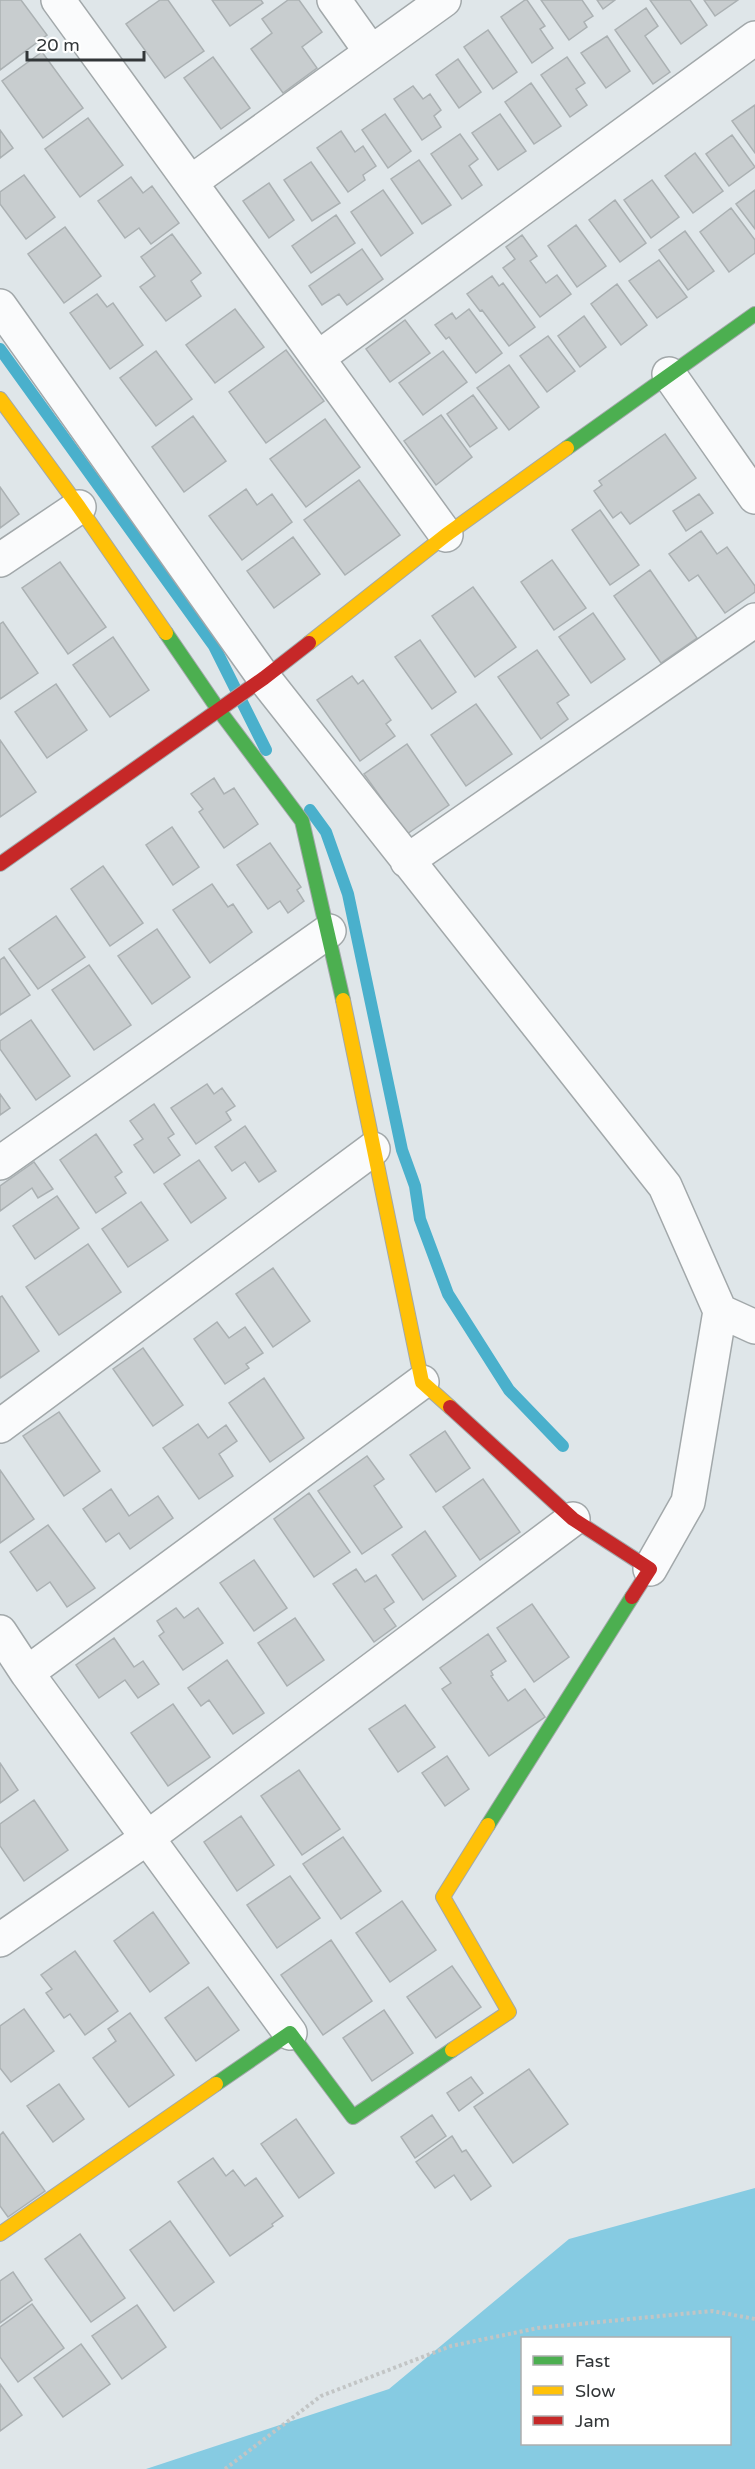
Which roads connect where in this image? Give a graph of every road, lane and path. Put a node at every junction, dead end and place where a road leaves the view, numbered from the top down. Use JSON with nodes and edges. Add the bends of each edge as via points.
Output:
{"nodes":[{"id":1,"x":58,"y":0,"type":"edge"},
{"id":2,"x":334,"y":0,"type":"edge"},
{"id":3,"x":444,"y":0,"type":"edge"},
{"id":4,"x":755,"y":38,"type":"edge"},
{"id":5,"x":371,"y":52,"type":"junction"},
{"id":6,"x":191,"y":182,"type":"junction"},
{"id":7,"x":0,"y":306,"type":"edge"},
{"id":8,"x":755,"y":314,"type":"edge"},
{"id":9,"x":319,"y":357,"type":"junction"},
{"id":10,"x":669,"y":374,"type":"junction"},
{"id":11,"x":0,"y":399,"type":"edge"},
{"id":12,"x":755,"y":497,"type":"edge"},
{"id":13,"x":79,"y":507,"type":"junction"},
{"id":14,"x":446,"y":535,"type":"junction"},
{"id":15,"x":0,"y":560,"type":"edge"},
{"id":16,"x":755,"y":620,"type":"edge"},
{"id":17,"x":264,"y":678,"type":"junction"},
{"id":18,"x":218,"y":709,"type":"junction"},
{"id":19,"x":407,"y":861,"type":"junction"},
{"id":20,"x":0,"y":864,"type":"edge"},
{"id":21,"x":329,"y":932,"type":"junction"},
{"id":22,"x":373,"y":1149,"type":"junction"},
{"id":23,"x":0,"y":1163,"type":"edge"},
{"id":24,"x":720,"y":1311,"type":"junction"},
{"id":25,"x":755,"y":1327,"type":"edge"},
{"id":26,"x":422,"y":1382,"type":"junction"},
{"id":27,"x":0,"y":1426,"type":"edge"},
{"id":28,"x":573,"y":1519,"type":"junction"},
{"id":29,"x":650,"y":1569,"type":"junction"},
{"id":30,"x":0,"y":1632,"type":"edge"},
{"id":31,"x":27,"y":1673,"type":"junction"},
{"id":32,"x":147,"y":1838,"type":"junction"},
{"id":33,"x":0,"y":1941,"type":"edge"},
{"id":34,"x":290,"y":2033,"type":"junction"},
{"id":35,"x":0,"y":2234,"type":"edge"},
{"id":36,"x":755,"y":2319,"type":"edge"},
{"id":37,"x":225,"y":2469,"type":"edge"}],
"edges":[{"from":1,"to":6,"type":"street"},
{"from":2,"to":5,"type":"street"},
{"from":3,"to":5,"type":"street"},
{"from":4,"to":9,"type":"street"},
{"from":5,"to":6,"type":"street"},
{"from":6,"to":9,"type":"street"},
{"from":7,"to":17,"type":"street"},
{"from":8,"to":10,"type":"street"},
{"from":9,"to":14,"type":"street"},
{"from":10,"to":12,"type":"street"},
{"from":10,"to":14,"type":"street"},
{"from":11,"to":13,"type":"street"},
{"from":13,"to":15,"type":"street"},
{"from":13,"to":18,"type":"street"},
{"from":14,"to":17,"type":"street"},
{"from":16,"to":19,"type":"street"},
{"from":17,"to":18,"type":"street"},
{"from":17,"to":19,"type":"street"},
{"from":18,"to":20,"type":"street"},
{"from":18,"to":21,"type":"street","via":[[302,821]]},
{"from":19,"to":24,"type":"street","via":[[665,1186]]},
{"from":21,"to":22,"type":"street"},
{"from":21,"to":23,"type":"street"},
{"from":22,"to":26,"type":"street"},
{"from":22,"to":27,"type":"street"},
{"from":24,"to":25,"type":"street"},
{"from":24,"to":29,"type":"street","via":[[688,1502]]},
{"from":26,"to":28,"type":"street"},
{"from":26,"to":31,"type":"street"},
{"from":28,"to":29,"type":"street"},
{"from":28,"to":32,"type":"street"},
{"from":29,"to":34,"type":"street","via":[[443,1897],[509,2012],[353,2117]]},
{"from":30,"to":31,"type":"street"},
{"from":31,"to":32,"type":"street"},
{"from":32,"to":33,"type":"street"},
{"from":32,"to":34,"type":"street"},
{"from":34,"to":35,"type":"street"},
{"from":36,"to":37,"type":"path","via":[[712,2311],[538,2328],[451,2346],[321,2396]]}]}
